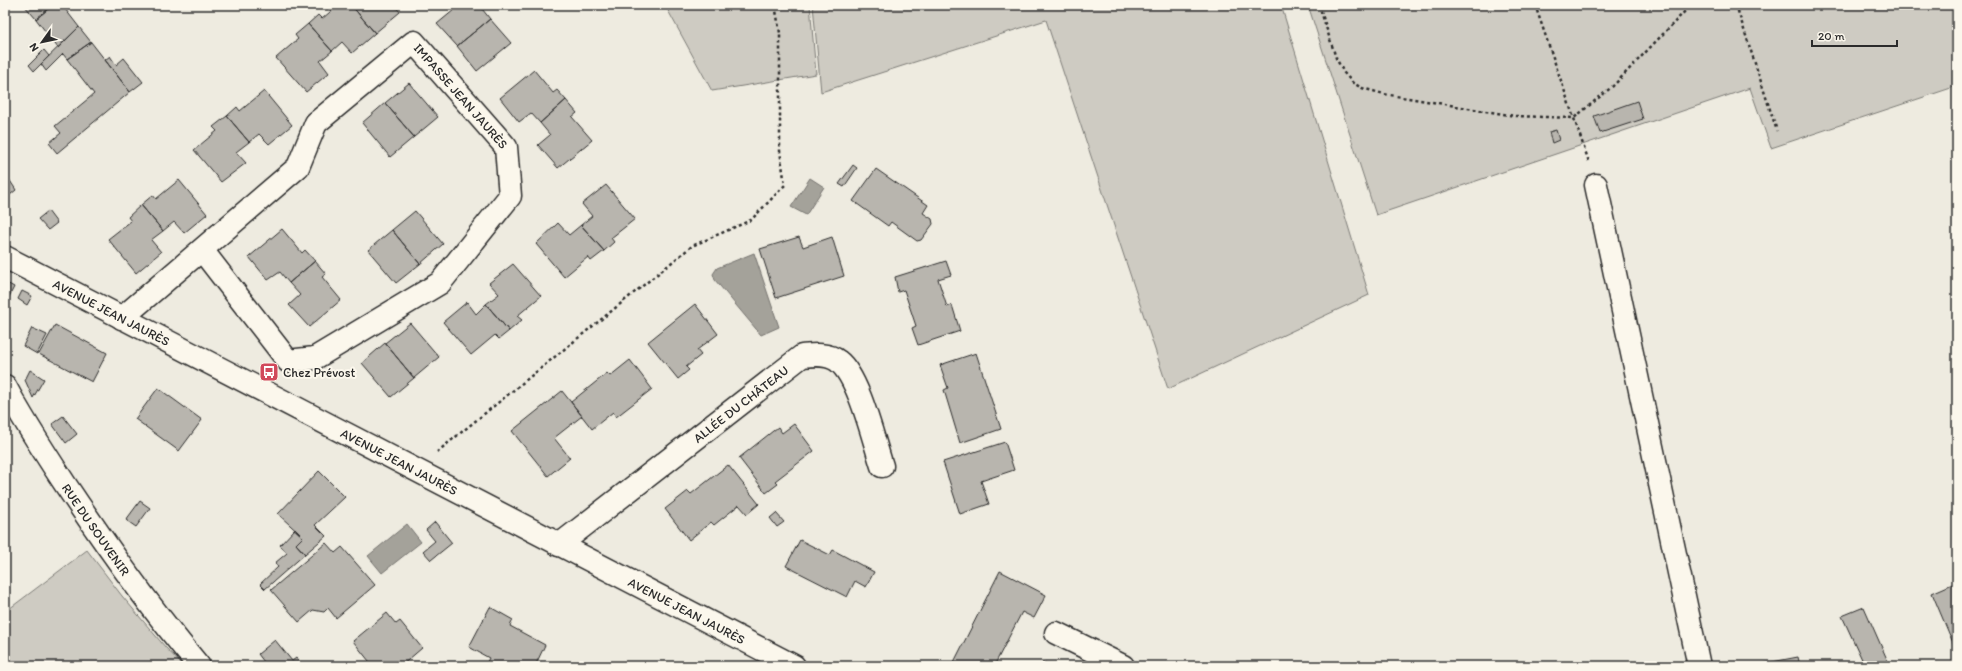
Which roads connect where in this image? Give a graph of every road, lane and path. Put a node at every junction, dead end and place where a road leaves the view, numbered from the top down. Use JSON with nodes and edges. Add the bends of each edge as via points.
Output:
{"nodes":[{"id":1,"x":775,"y":5,"type":"edge"},
{"id":2,"x":1319,"y":5,"type":"edge"},
{"id":3,"x":1535,"y":5,"type":"edge"},
{"id":4,"x":1691,"y":5,"type":"edge"},
{"id":5,"x":1736,"y":5,"type":"edge"},
{"id":6,"x":1574,"y":118,"type":"junction"},
{"id":7,"x":1777,"y":131,"type":"dead end"},
{"id":8,"x":1596,"y":185,"type":"joint"},
{"id":9,"x":202,"y":250,"type":"junction"},
{"id":10,"x":5,"y":257,"type":"edge"},
{"id":11,"x":122,"y":318,"type":"junction"},
{"id":12,"x":5,"y":386,"type":"edge"},
{"id":13,"x":882,"y":466,"type":"dead end"},
{"id":14,"x":415,"y":470,"type":"junction"},
{"id":15,"x":559,"y":545,"type":"junction"},
{"id":16,"x":1056,"y":633,"type":"dead end"},
{"id":17,"x":199,"y":666,"type":"edge"},
{"id":18,"x":794,"y":666,"type":"edge"},
{"id":19,"x":1123,"y":666,"type":"edge"},
{"id":20,"x":1698,"y":666,"type":"edge"}],
"edges":[{"from":1,"to":14,"type":"path","via":[[780,33],[780,151],[785,185],[750,220],[692,246]]},
{"from":2,"to":6,"type":"path","via":[[1336,58],[1344,73],[1362,88],[1515,116]]},
{"from":3,"to":6,"type":"path"},
{"from":4,"to":6,"type":"path","via":[[1613,86]]},
{"from":5,"to":7,"type":"path"},
{"from":6,"to":8,"type":"path"},
{"from":8,"to":20,"type":"street"},
{"from":9,"to":9,"type":"street","name":"IMPASSE JEAN JAURÈS","via":[[298,167],[316,123],[414,42],[506,147],[510,196],[440,283],[315,358],[288,361]]},
{"from":9,"to":11,"type":"street","name":"IMPASSE JEAN JAURÈS"},
{"from":10,"to":11,"type":"street","name":"AVENUE JEAN JAURÈS"},
{"from":11,"to":14,"type":"street","name":"AVENUE JEAN JAURÈS"},
{"from":12,"to":17,"type":"street","name":"RUE DU SOUVENIR","via":[[20,416],[86,516],[161,621]]},
{"from":13,"to":15,"type":"street","name":"ALLÉE DU CHÂTEAU","via":[[854,380],[838,361],[822,355],[802,356]]},
{"from":14,"to":15,"type":"street","name":"AVENUE JEAN JAURÈS"},
{"from":15,"to":18,"type":"street","name":"AVENUE JEAN JAURÈS"},
{"from":16,"to":19,"type":"street"}]}
